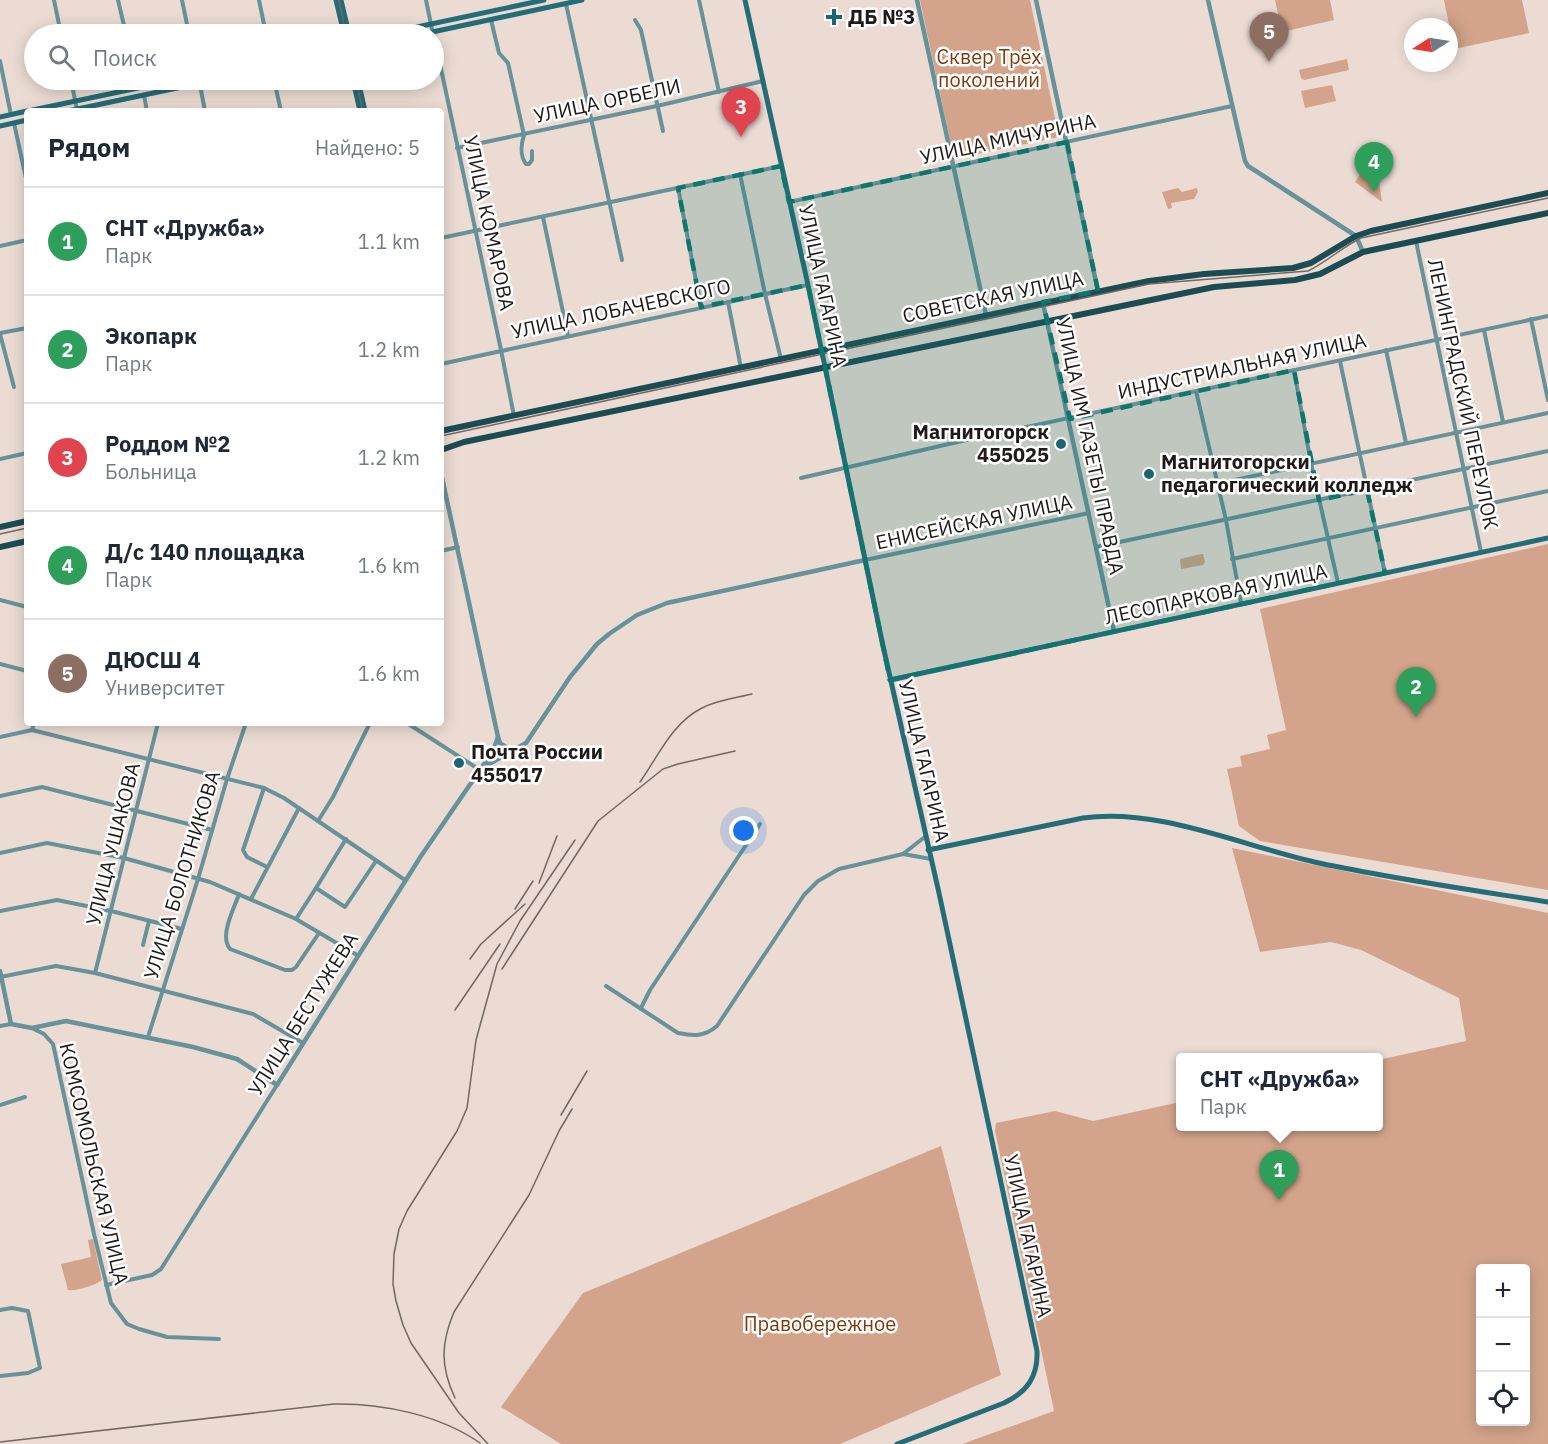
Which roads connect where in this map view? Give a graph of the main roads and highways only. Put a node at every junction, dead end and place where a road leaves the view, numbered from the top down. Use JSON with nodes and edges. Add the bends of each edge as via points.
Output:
{"nodes":[{"id":1,"x":336,"y":0,"type":"edge"},
{"id":2,"x":341,"y":0,"type":"edge"},
{"id":3,"x":544,"y":0,"type":"edge"},
{"id":4,"x":582,"y":0,"type":"edge"},
{"id":5,"x":745,"y":1,"type":"edge"},
{"id":6,"x":555,"y":3,"type":"edge"},
{"id":7,"x":342,"y":24,"type":"edge"},
{"id":8,"x":347,"y":24,"type":"edge"},
{"id":9,"x":431,"y":24,"type":"edge"},
{"id":10,"x":444,"y":31,"type":"edge"},
{"id":11,"x":126,"y":90,"type":"edge"},
{"id":12,"x":164,"y":90,"type":"edge"},
{"id":13,"x":355,"y":90,"type":"edge"},
{"id":14,"x":360,"y":90,"type":"edge"},
{"id":15,"x":42,"y":108,"type":"edge"},
{"id":16,"x":86,"y":108,"type":"edge"},
{"id":17,"x":359,"y":108,"type":"edge"},
{"id":18,"x":364,"y":108,"type":"edge"},
{"id":19,"x":24,"y":112,"type":"edge"},
{"id":20,"x":0,"y":117,"type":"edge"},
{"id":21,"x":24,"y":121,"type":"edge"},
{"id":22,"x":0,"y":126,"type":"edge"},
{"id":23,"x":1548,"y":193,"type":"edge"},
{"id":24,"x":1548,"y":213,"type":"edge"},
{"id":25,"x":821,"y":351,"type":"junction"},
{"id":26,"x":825,"y":367,"type":"junction"},
{"id":27,"x":444,"y":430,"type":"edge"},
{"id":28,"x":444,"y":449,"type":"edge"},
{"id":29,"x":24,"y":522,"type":"edge"},
{"id":30,"x":0,"y":527,"type":"edge"},
{"id":31,"x":1548,"y":538,"type":"edge"},
{"id":32,"x":24,"y":542,"type":"edge"},
{"id":33,"x":0,"y":547,"type":"edge"},
{"id":34,"x":890,"y":680,"type":"junction"},
{"id":35,"x":928,"y":850,"type":"junction"},
{"id":36,"x":1548,"y":902,"type":"edge"},
{"id":37,"x":897,"y":1444,"type":"edge"}],
"edges":[{"from":1,"to":7,"type":"main road"},
{"from":2,"to":8,"type":"main road"},
{"from":3,"to":9,"type":"main road"},
{"from":4,"to":6,"type":"main road"},
{"from":5,"to":25,"type":"main road","name":"УЛИЦА ГАГАРИНА"},
{"from":6,"to":10,"type":"main road"},
{"from":11,"to":15,"type":"main road"},
{"from":12,"to":16,"type":"main road"},
{"from":13,"to":17,"type":"main road"},
{"from":14,"to":18,"type":"main road"},
{"from":19,"to":20,"type":"main road"},
{"from":21,"to":22,"type":"main road"},
{"from":23,"to":25,"type":"main road","name":"СОВЕТСКАЯ УЛИЦА","via":[[1356,236],[1311,263],[1293,268],[1155,280]]},
{"from":24,"to":26,"type":"main road","name":"СОВЕТСКАЯ УЛИЦА","via":[[1363,252],[1320,274],[1295,280],[1214,287]]},
{"from":25,"to":26,"type":"main road","name":"УЛИЦА ГАГАРИНА"},
{"from":25,"to":27,"type":"main road","name":"СОВЕТСКАЯ УЛИЦА"},
{"from":26,"to":28,"type":"main road","name":"СОВЕТСКАЯ УЛИЦА"},
{"from":26,"to":34,"type":"main road","name":"УЛИЦА ГАГАРИНА"},
{"from":29,"to":30,"type":"main road"},
{"from":31,"to":34,"type":"main road","name":"ЛЕСОПАРКОВАЯ УЛИЦА"},
{"from":32,"to":33,"type":"main road"},
{"from":34,"to":35,"type":"main road","name":"УЛИЦА ГАГАРИНА"},
{"from":35,"to":36,"type":"main road","via":[[1083,818],[1140,818],[1319,863]]},
{"from":35,"to":37,"type":"main road","name":"УЛИЦА ГАГАРИНА","via":[[1037,1360],[1031,1382],[1012,1399]]}]}
